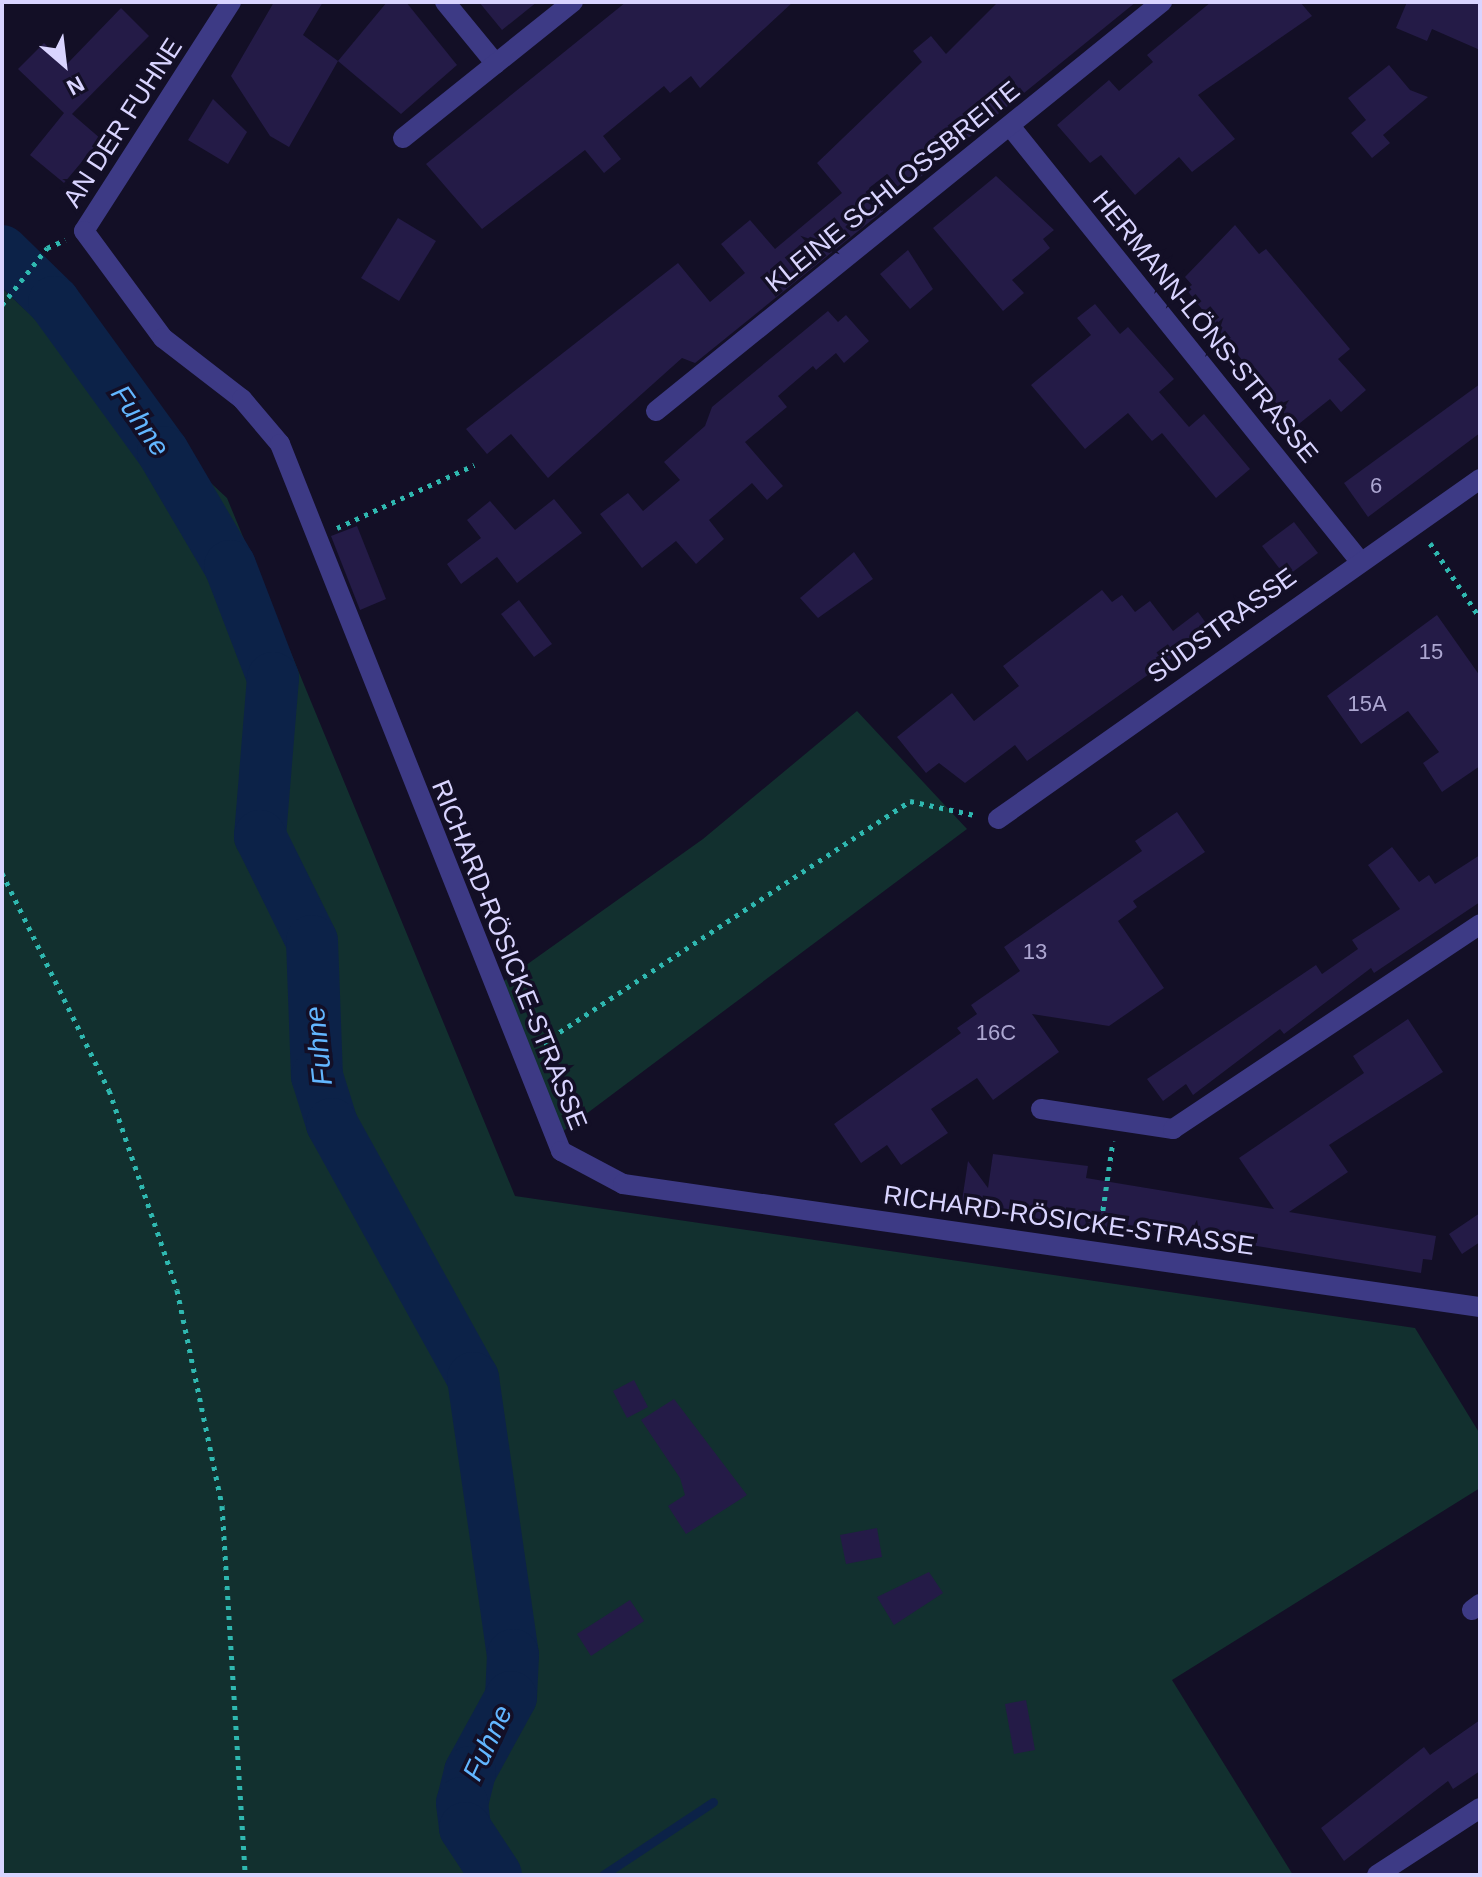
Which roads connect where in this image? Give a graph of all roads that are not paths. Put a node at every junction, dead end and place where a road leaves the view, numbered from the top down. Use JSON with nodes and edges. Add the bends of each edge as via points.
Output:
{"nodes":[{"id":1,"x":231,"y":2,"type":"edge"},
{"id":2,"x":445,"y":2,"type":"edge"},
{"id":3,"x":573,"y":2,"type":"edge"},
{"id":4,"x":1162,"y":2,"type":"edge"},
{"id":5,"x":496,"y":64,"type":"junction"},
{"id":6,"x":1010,"y":126,"type":"junction"},
{"id":7,"x":403,"y":138,"type":"dead end"},
{"id":8,"x":84,"y":231,"type":"joint"},
{"id":9,"x":656,"y":411,"type":"dead end"},
{"id":10,"x":1480,"y":479,"type":"edge"},
{"id":11,"x":1359,"y":560,"type":"junction"},
{"id":12,"x":998,"y":819,"type":"road end"},
{"id":13,"x":1480,"y":924,"type":"edge"},
{"id":14,"x":1041,"y":1109,"type":"dead end"},
{"id":15,"x":1479,"y":1302,"type":"edge"},
{"id":16,"x":1480,"y":1808,"type":"edge"},
{"id":17,"x":1377,"y":1875,"type":"edge"}],
"edges":[{"from":1,"to":8,"type":"street","name":"AN DER FUHNE"},
{"from":2,"to":5,"type":"street"},
{"from":3,"to":5,"type":"street"},
{"from":4,"to":6,"type":"street","name":"KLEINE SCHLOSSBREITE"},
{"from":5,"to":7,"type":"street"},
{"from":6,"to":9,"type":"street","name":"KLEINE SCHLOSSBREITE"},
{"from":6,"to":11,"type":"street","name":"HERMANN-LÖNS-STRASSE"},
{"from":8,"to":15,"type":"street","name":"RICHARD-RÖSICKE-STRASSE","via":[[163,338],[262,419],[280,444],[519,1059],[561,1151],[623,1184]]},
{"from":10,"to":11,"type":"street","name":"SÜDSTRASSE"},
{"from":11,"to":12,"type":"street","name":"SÜDSTRASSE"},
{"from":13,"to":14,"type":"street","via":[[1173,1129]]},
{"from":16,"to":17,"type":"street"}]}
